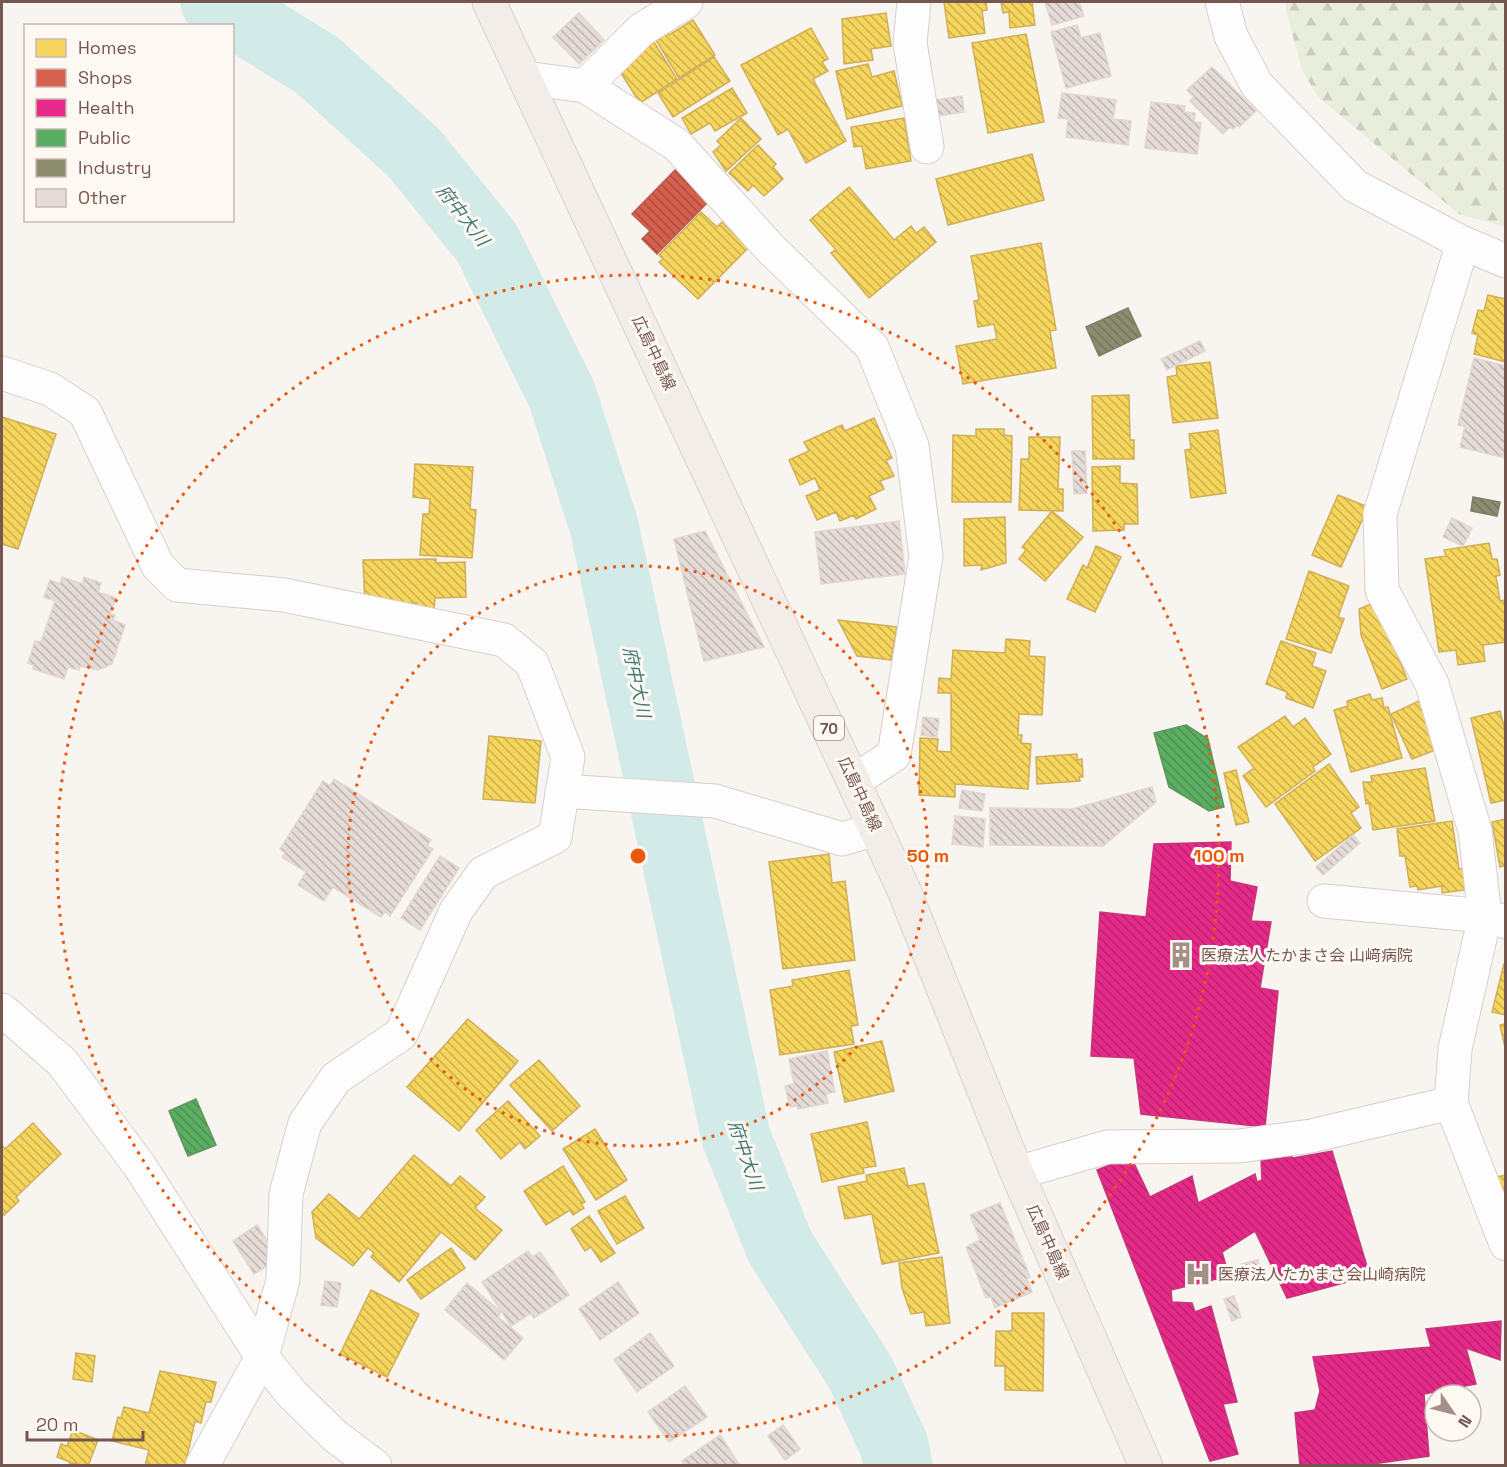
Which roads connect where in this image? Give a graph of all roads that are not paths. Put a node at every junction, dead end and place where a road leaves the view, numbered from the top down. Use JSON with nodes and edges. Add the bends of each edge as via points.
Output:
{"nodes":[{"id":1,"x":489,"y":2,"type":"edge"},
{"id":2,"x":686,"y":2,"type":"edge"},
{"id":3,"x":914,"y":2,"type":"edge"},
{"id":4,"x":1222,"y":2,"type":"edge"},
{"id":5,"x":525,"y":78,"type":"junction"},
{"id":6,"x":585,"y":86,"type":"junction"},
{"id":7,"x":927,"y":147,"type":"dead end"},
{"id":8,"x":1463,"y":243,"type":"junction"},
{"id":9,"x":1506,"y":261,"type":"edge"},
{"id":10,"x":2,"y":373,"type":"edge"},
{"id":11,"x":854,"y":781,"type":"junction"},
{"id":12,"x":571,"y":792,"type":"junction"},
{"id":13,"x":876,"y":829,"type":"junction"},
{"id":14,"x":1323,"y":901,"type":"dead end"},
{"id":15,"x":1495,"y":919,"type":"edge"},
{"id":16,"x":2,"y":1010,"type":"edge"},
{"id":17,"x":1451,"y":1103,"type":"junction"},
{"id":18,"x":1017,"y":1173,"type":"junction"},
{"id":19,"x":1506,"y":1244,"type":"edge"},
{"id":20,"x":262,"y":1357,"type":"junction"},
{"id":21,"x":202,"y":1466,"type":"edge"},
{"id":22,"x":375,"y":1466,"type":"edge"},
{"id":23,"x":1146,"y":1466,"type":"edge"}],
"edges":[{"from":1,"to":5,"type":"main road","name":"広島中島線","number":"70"},
{"from":2,"to":6,"type":"street","via":[[641,30]]},
{"from":3,"to":7,"type":"street","via":[[910,43]]},
{"from":4,"to":8,"type":"street","via":[[1231,36],[1257,85],[1355,186]]},
{"from":5,"to":6,"type":"street"},
{"from":5,"to":11,"type":"main road","name":"広島中島線","number":"70"},
{"from":6,"to":11,"type":"street","via":[[677,146],[770,248],[872,347],[912,446],[926,556],[894,755]]},
{"from":8,"to":9,"type":"street"},
{"from":8,"to":15,"type":"street","via":[[1380,514],[1382,590],[1432,684],[1475,831]]},
{"from":10,"to":12,"type":"street","via":[[50,389],[85,412],[158,566],[177,585],[284,595],[504,640],[532,663],[568,757]]},
{"from":11,"to":13,"type":"main road","name":"広島中島線","number":"70"},
{"from":12,"to":13,"type":"street","via":[[715,801],[842,839]]},
{"from":12,"to":20,"type":"street","via":[[555,837],[483,873],[456,911],[401,1034],[336,1078],[305,1123],[286,1194],[284,1280]]},
{"from":13,"to":18,"type":"main road","name":"広島中島線","number":"70"},
{"from":14,"to":15,"type":"street"},
{"from":15,"to":17,"type":"street","via":[[1455,1049]]},
{"from":16,"to":20,"type":"street","via":[[62,1062],[139,1165]]},
{"from":17,"to":18,"type":"street","via":[[1311,1136],[1239,1146],[1107,1147]]},
{"from":17,"to":19,"type":"street"},
{"from":18,"to":23,"type":"main road","name":"広島中島線","number":"70"},
{"from":20,"to":21,"type":"street"},
{"from":20,"to":22,"type":"street","via":[[292,1394],[335,1436]]}]}
